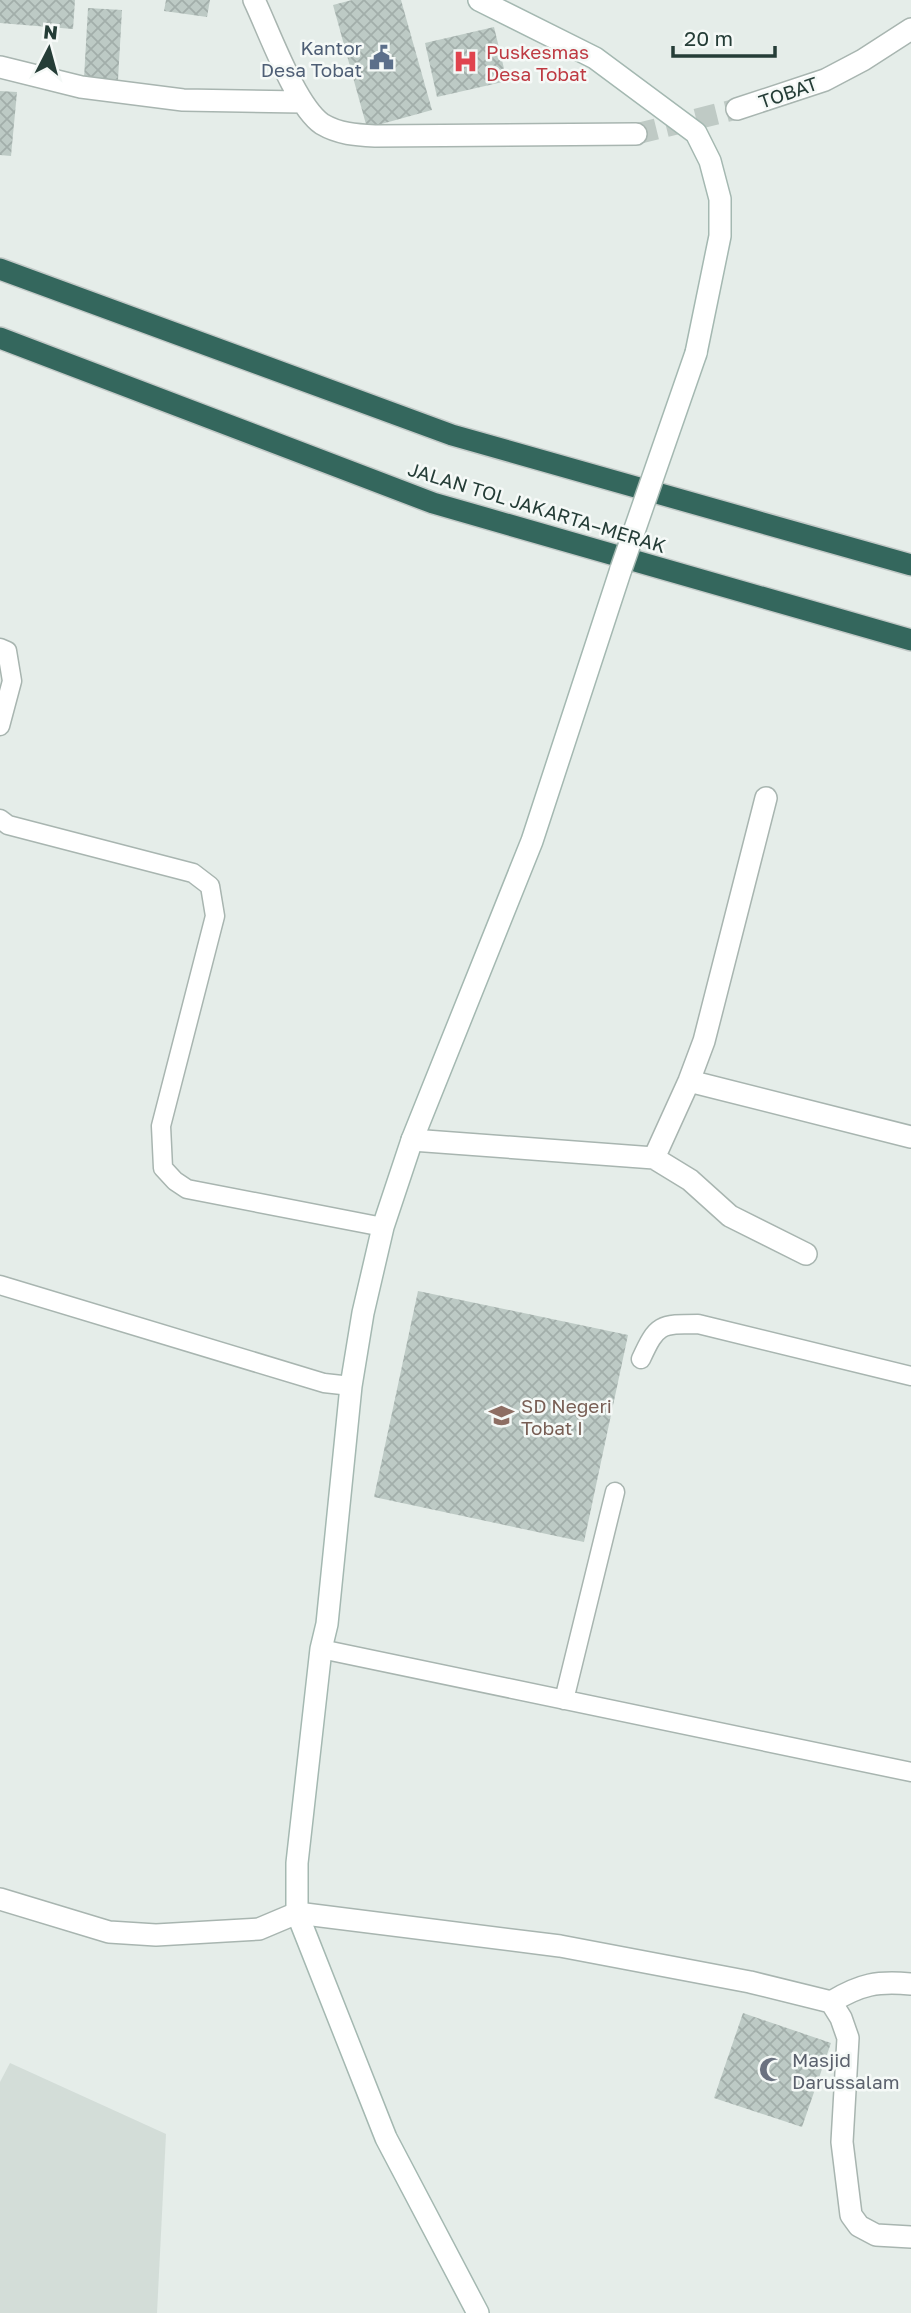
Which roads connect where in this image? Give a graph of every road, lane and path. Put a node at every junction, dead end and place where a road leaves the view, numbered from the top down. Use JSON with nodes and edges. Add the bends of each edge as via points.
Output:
{"nodes":[{"id":1,"x":254,"y":0,"type":"edge"},
{"id":2,"x":479,"y":0,"type":"edge"},
{"id":3,"x":911,"y":29,"type":"edge"},
{"id":4,"x":0,"y":67,"type":"edge"},
{"id":5,"x":302,"y":102,"type":"junction"},
{"id":6,"x":737,"y":109,"type":"tunnel mouth"},
{"id":7,"x":636,"y":134,"type":"tunnel mouth"},
{"id":8,"x":0,"y":269,"type":"edge"},
{"id":9,"x":0,"y":338,"type":"edge"},
{"id":10,"x":911,"y":565,"type":"edge"},
{"id":11,"x":911,"y":640,"type":"edge"},
{"id":12,"x":0,"y":648,"type":"edge"},
{"id":13,"x":0,"y":726,"type":"edge"},
{"id":14,"x":766,"y":798,"type":"dead end"},
{"id":15,"x":0,"y":819,"type":"edge"},
{"id":16,"x":689,"y":1081,"type":"junction"},
{"id":17,"x":911,"y":1137,"type":"edge"},
{"id":18,"x":412,"y":1140,"type":"junction"},
{"id":19,"x":654,"y":1158,"type":"junction"},
{"id":20,"x":383,"y":1227,"type":"junction"},
{"id":21,"x":806,"y":1254,"type":"dead end"},
{"id":22,"x":0,"y":1285,"type":"edge"},
{"id":23,"x":641,"y":1359,"type":"dead end"},
{"id":24,"x":911,"y":1376,"type":"edge"},
{"id":25,"x":351,"y":1386,"type":"junction"},
{"id":26,"x":615,"y":1492,"type":"dead end"},
{"id":27,"x":321,"y":1649,"type":"junction"},
{"id":28,"x":565,"y":1700,"type":"junction"},
{"id":29,"x":911,"y":1772,"type":"edge"},
{"id":30,"x":0,"y":1899,"type":"edge"},
{"id":31,"x":297,"y":1913,"type":"junction"},
{"id":32,"x":911,"y":1984,"type":"edge"},
{"id":33,"x":831,"y":2002,"type":"junction"},
{"id":34,"x":911,"y":2237,"type":"edge"},
{"id":35,"x":478,"y":2313,"type":"edge"}],
"edges":[{"from":1,"to":5,"type":"street"},
{"from":2,"to":18,"type":"street","bridge":true,"via":[[595,58],[696,132],[720,199],[720,236],[696,353],[532,841]]},
{"from":3,"to":6,"type":"street","name":"TOBAT","via":[[825,80]]},
{"from":4,"to":5,"type":"street","via":[[81,87],[183,100]]},
{"from":5,"to":7,"type":"street","via":[[321,123],[345,134]]},
{"from":8,"to":10,"type":"highway","via":[[452,435]]},
{"from":9,"to":11,"type":"highway","name":"JALAN TOL JAKARTA–MERAK","via":[[433,503]]},
{"from":12,"to":13,"type":"lane","via":[[8,651],[12,681]]},
{"from":14,"to":16,"type":"street","via":[[704,1041]]},
{"from":15,"to":20,"type":"lane","via":[[8,825],[193,873],[210,886],[215,916],[161,1126],[163,1168],[175,1181],[187,1189]]},
{"from":16,"to":17,"type":"street"},
{"from":16,"to":19,"type":"street"},
{"from":18,"to":19,"type":"street"},
{"from":18,"to":20,"type":"street"},
{"from":19,"to":21,"type":"street","via":[[690,1180],[730,1216]]},
{"from":20,"to":25,"type":"street"},
{"from":22,"to":25,"type":"lane","via":[[324,1382]]},
{"from":23,"to":24,"type":"lane","via":[[659,1328],[698,1324]]},
{"from":25,"to":27,"type":"street"},
{"from":26,"to":28,"type":"lane"},
{"from":27,"to":28,"type":"lane"},
{"from":27,"to":31,"type":"street","via":[[297,1863]]},
{"from":28,"to":29,"type":"lane"},
{"from":30,"to":31,"type":"street","via":[[109,1932],[156,1935],[259,1929]]},
{"from":31,"to":33,"type":"street","via":[[560,1946]]},
{"from":31,"to":35,"type":"street","via":[[386,2138]]},
{"from":32,"to":33,"type":"street","via":[[864,1984]]},
{"from":33,"to":34,"type":"street","via":[[848,2038],[842,2142],[851,2215],[859,2226],[876,2235]]}]}
